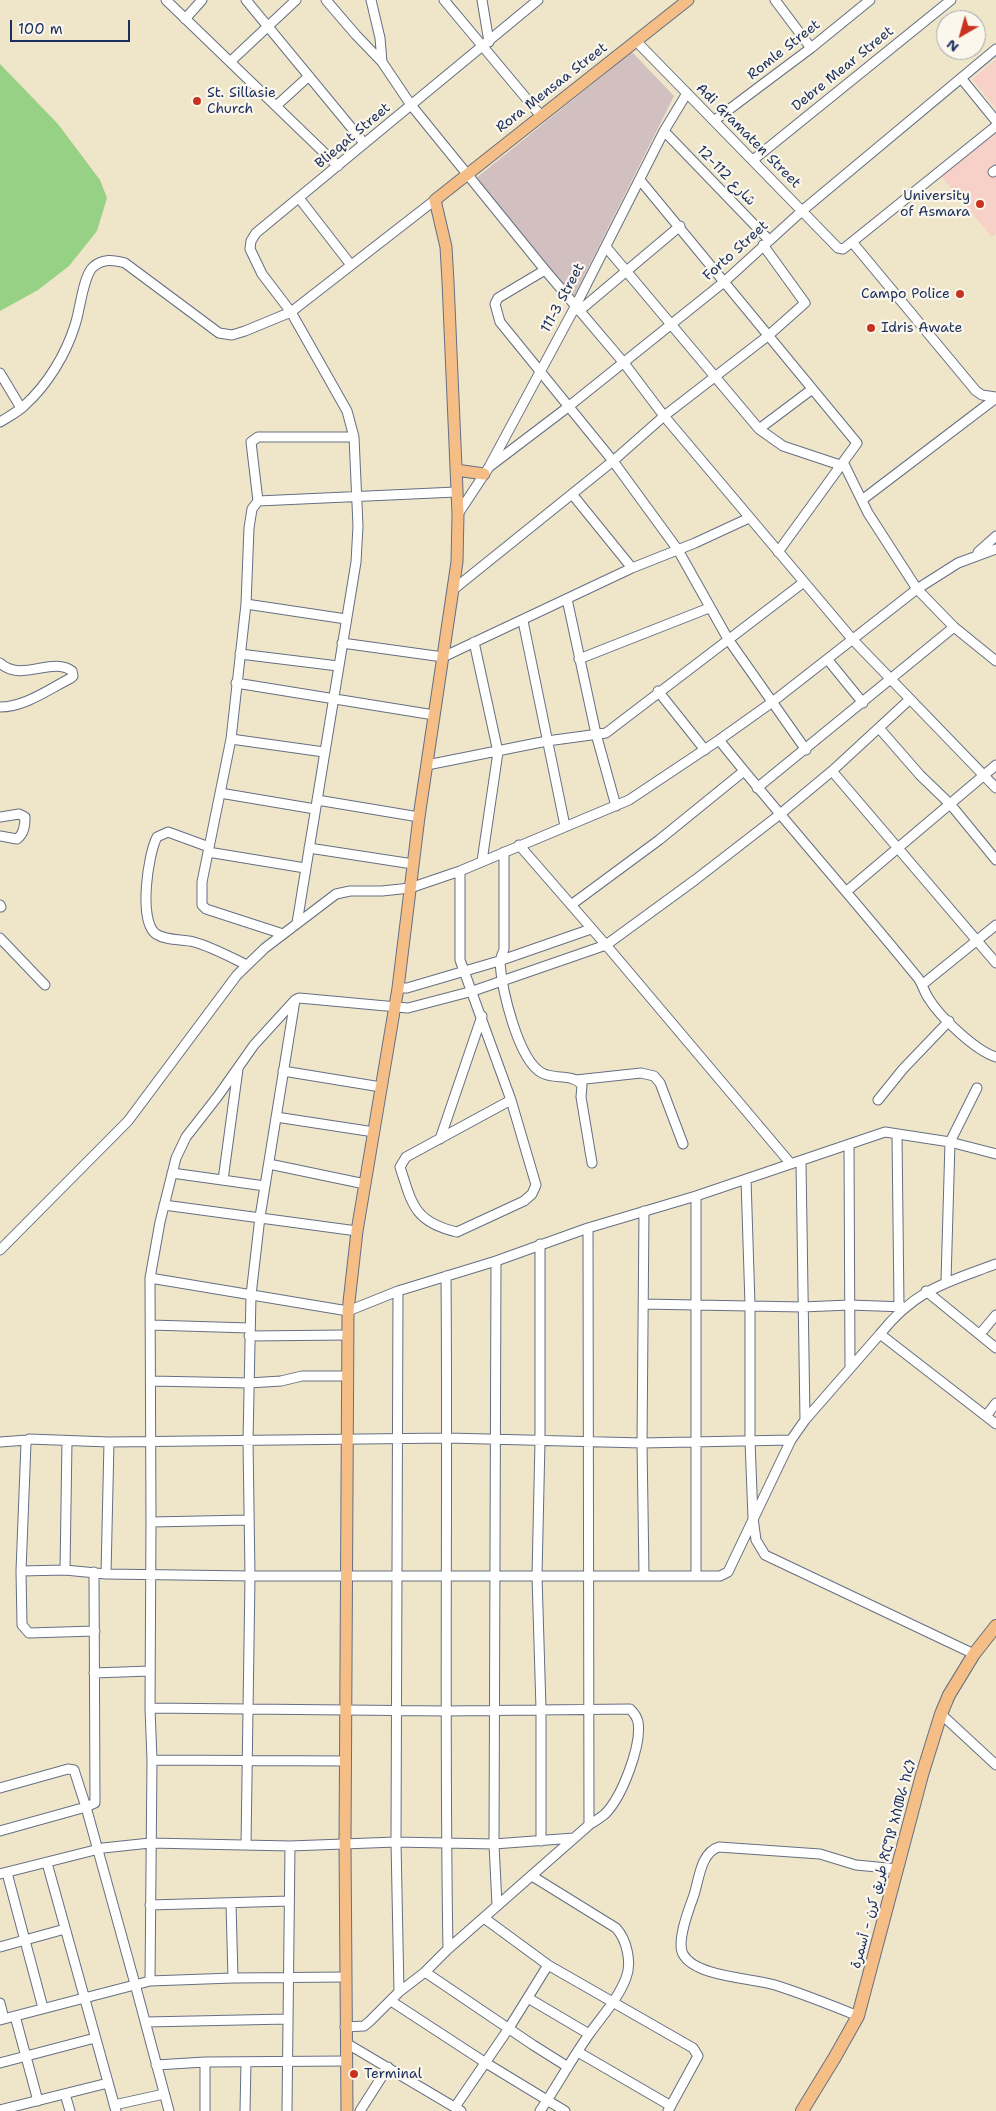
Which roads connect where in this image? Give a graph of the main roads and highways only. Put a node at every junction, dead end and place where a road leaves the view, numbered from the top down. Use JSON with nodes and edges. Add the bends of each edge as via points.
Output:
{"nodes":[{"id":1,"x":688,"y":0,"type":"edge"},
{"id":2,"x":456,"y":470,"type":"junction"},
{"id":3,"x":486,"y":470,"type":"road end"},
{"id":4,"x":996,"y":1626,"type":"edge"},
{"id":5,"x":348,"y":2111,"type":"edge"},
{"id":6,"x":802,"y":2111,"type":"edge"}],
"edges":[{"from":1,"to":2,"type":"main road","name":"Rora Mensaa Street","via":[[435,200],[447,264]]},
{"from":2,"to":3,"type":"main road"},
{"from":2,"to":5,"type":"main road","via":[[458,514],[454,589],[418,817],[398,988],[357,1231],[348,1311],[345,1844]]},
{"from":4,"to":6,"type":"highway","name":"طريق كرن - أسمرة ጽርግያ አስመራ ከረን","via":[[974,1654],[941,1714],[858,2016]]}]}
